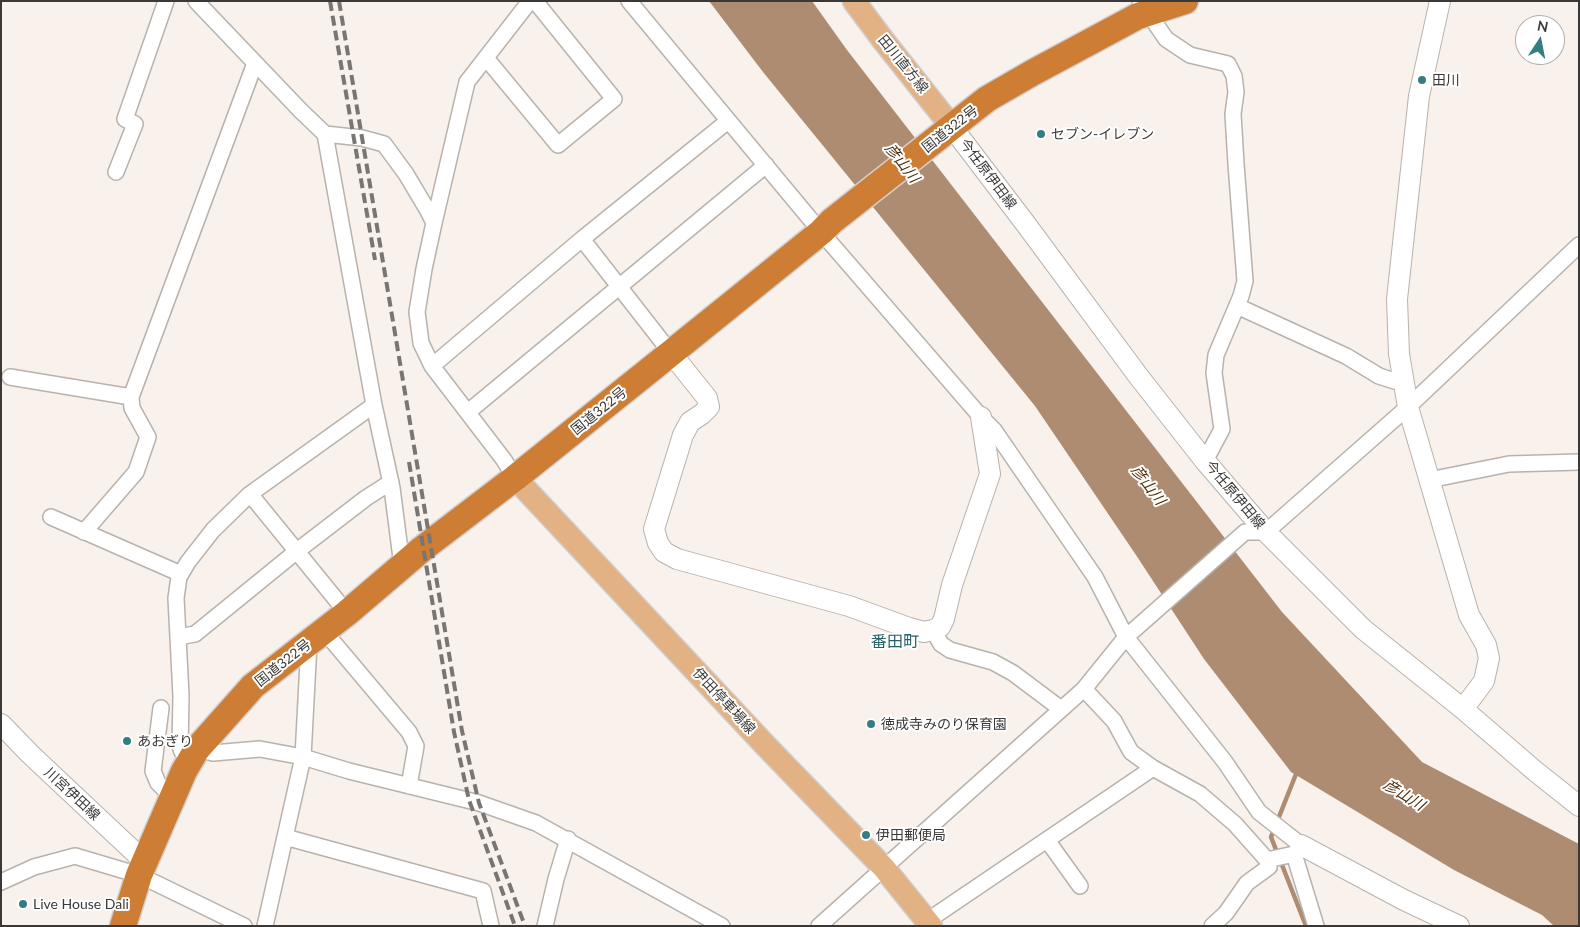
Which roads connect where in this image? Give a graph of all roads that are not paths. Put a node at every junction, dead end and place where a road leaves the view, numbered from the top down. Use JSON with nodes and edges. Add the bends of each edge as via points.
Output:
{"nodes":[{"id":1,"x":166,"y":1,"type":"edge"},
{"id":2,"x":196,"y":1,"type":"edge"},
{"id":3,"x":530,"y":1,"type":"edge"},
{"id":4,"x":535,"y":1,"type":"edge"},
{"id":5,"x":628,"y":1,"type":"edge"},
{"id":6,"x":854,"y":1,"type":"edge"},
{"id":7,"x":1185,"y":1,"type":"edge"},
{"id":8,"x":1440,"y":1,"type":"edge"},
{"id":9,"x":1144,"y":7,"type":"edge"},
{"id":10,"x":486,"y":58,"type":"junction"},
{"id":11,"x":255,"y":63,"type":"junction"},
{"id":12,"x":728,"y":121,"type":"junction"},
{"id":13,"x":944,"y":133,"type":"junction"},
{"id":14,"x":325,"y":134,"type":"junction"},
{"id":15,"x":766,"y":165,"type":"junction"},
{"id":16,"x":116,"y":172,"type":"dead end"},
{"id":17,"x":434,"y":223,"type":"junction"},
{"id":18,"x":826,"y":227,"type":"junction"},
{"id":19,"x":582,"y":239,"type":"junction"},
{"id":20,"x":1579,"y":245,"type":"edge"},
{"id":21,"x":619,"y":287,"type":"junction"},
{"id":22,"x":1237,"y":306,"type":"junction"},
{"id":23,"x":671,"y":353,"type":"junction"},
{"id":24,"x":432,"y":366,"type":"junction"},
{"id":25,"x":10,"y":377,"type":"dead end"},
{"id":26,"x":1404,"y":384,"type":"junction"},
{"id":27,"x":131,"y":397,"type":"junction"},
{"id":28,"x":374,"y":405,"type":"junction"},
{"id":29,"x":1408,"y":407,"type":"junction"},
{"id":30,"x":468,"y":412,"type":"junction"},
{"id":31,"x":981,"y":417,"type":"junction"},
{"id":32,"x":1206,"y":461,"type":"junction"},
{"id":33,"x":1579,"y":462,"type":"edge"},
{"id":34,"x":515,"y":478,"type":"junction"},
{"id":35,"x":1429,"y":480,"type":"junction"},
{"id":36,"x":391,"y":482,"type":"junction"},
{"id":37,"x":250,"y":494,"type":"junction"},
{"id":38,"x":51,"y":517,"type":"dead end"},
{"id":39,"x":84,"y":532,"type":"junction"},
{"id":40,"x":1266,"y":532,"type":"junction"},
{"id":41,"x":297,"y":551,"type":"junction"},
{"id":42,"x":402,"y":566,"type":"junction"},
{"id":43,"x":181,"y":574,"type":"junction"},
{"id":44,"x":347,"y":614,"type":"junction"},
{"id":45,"x":933,"y":630,"type":"junction"},
{"id":46,"x":1130,"y":634,"type":"junction"},
{"id":47,"x":178,"y":637,"type":"junction"},
{"id":48,"x":317,"y":637,"type":"junction"},
{"id":49,"x":1084,"y":689,"type":"junction"},
{"id":50,"x":161,"y":708,"type":"dead end"},
{"id":51,"x":1061,"y":709,"type":"junction"},
{"id":52,"x":1463,"y":709,"type":"junction"},
{"id":53,"x":1,"y":724,"type":"edge"},
{"id":54,"x":194,"y":754,"type":"junction"},
{"id":55,"x":303,"y":757,"type":"junction"},
{"id":56,"x":1153,"y":768,"type":"junction"},
{"id":57,"x":409,"y":786,"type":"junction"},
{"id":58,"x":172,"y":797,"type":"junction"},
{"id":59,"x":1579,"y":806,"type":"edge"},
{"id":60,"x":285,"y":837,"type":"junction"},
{"id":61,"x":568,"y":839,"type":"junction"},
{"id":62,"x":1047,"y":840,"type":"junction"},
{"id":63,"x":1294,"y":851,"type":"junction"},
{"id":64,"x":1269,"y":860,"type":"junction"},
{"id":65,"x":884,"y":868,"type":"junction"},
{"id":66,"x":142,"y":869,"type":"junction"},
{"id":67,"x":1,"y":882,"type":"edge"},
{"id":68,"x":1080,"y":886,"type":"dead end"},
{"id":69,"x":1429,"y":919,"type":"edge"},
{"id":70,"x":929,"y":924,"type":"edge"},
{"id":71,"x":122,"y":926,"type":"edge"},
{"id":72,"x":244,"y":926,"type":"edge"},
{"id":73,"x":265,"y":926,"type":"edge"},
{"id":74,"x":491,"y":926,"type":"edge"},
{"id":75,"x":545,"y":926,"type":"edge"},
{"id":76,"x":722,"y":926,"type":"edge"},
{"id":77,"x":819,"y":926,"type":"edge"},
{"id":78,"x":1212,"y":926,"type":"edge"},
{"id":79,"x":1316,"y":926,"type":"edge"},
{"id":80,"x":1459,"y":926,"type":"edge"}],
"edges":[{"from":1,"to":16,"type":"street","via":[[125,119],[135,124]]},
{"from":2,"to":11,"type":"street"},
{"from":3,"to":10,"type":"street"},
{"from":4,"to":10,"type":"street","via":[[614,98],[558,145]]},
{"from":5,"to":12,"type":"street"},
{"from":6,"to":13,"type":"main road","name":"田川直方線"},
{"from":7,"to":9,"type":"highway","name":"国道322号"},
{"from":8,"to":26,"type":"street","via":[[1419,96],[1397,299],[1399,354]]},
{"from":9,"to":13,"type":"highway","name":"国道322号","via":[[1138,16],[987,99]]},
{"from":9,"to":22,"type":"street","via":[[1166,39],[1190,55],[1228,64],[1234,76],[1235,155],[1246,281]]},
{"from":10,"to":17,"type":"street","via":[[467,82]]},
{"from":11,"to":14,"type":"street"},
{"from":11,"to":27,"type":"street"},
{"from":12,"to":15,"type":"street"},
{"from":12,"to":19,"type":"street"},
{"from":13,"to":18,"type":"highway","name":"国道322号"},
{"from":13,"to":32,"type":"street","name":"今任原伊田線","via":[[1031,230],[1139,377]]},
{"from":14,"to":17,"type":"street","via":[[384,144],[406,174]]},
{"from":14,"to":28,"type":"street"},
{"from":15,"to":18,"type":"street"},
{"from":15,"to":21,"type":"street"},
{"from":17,"to":24,"type":"street","via":[[417,312],[421,343]]},
{"from":18,"to":23,"type":"highway","name":"国道322号"},
{"from":18,"to":31,"type":"street"},
{"from":19,"to":21,"type":"street"},
{"from":19,"to":24,"type":"street"},
{"from":20,"to":29,"type":"street"},
{"from":21,"to":23,"type":"street"},
{"from":21,"to":30,"type":"street"},
{"from":22,"to":26,"type":"street","via":[[1346,356],[1379,376]]},
{"from":22,"to":32,"type":"street","via":[[1216,355],[1214,373],[1222,429]]},
{"from":23,"to":34,"type":"highway","name":"国道322号"},
{"from":23,"to":45,"type":"street","via":[[707,398],[709,407],[690,422],[683,435],[654,529],[664,552],[677,559],[849,606],[909,628],[924,632]]},
{"from":24,"to":30,"type":"street"},
{"from":25,"to":27,"type":"street"},
{"from":26,"to":29,"type":"street"},
{"from":27,"to":39,"type":"street","via":[[132,408],[148,437],[136,472]]},
{"from":28,"to":36,"type":"street"},
{"from":28,"to":37,"type":"street"},
{"from":29,"to":35,"type":"street"},
{"from":29,"to":40,"type":"street"},
{"from":30,"to":34,"type":"street"},
{"from":31,"to":45,"type":"street","via":[[990,474],[952,585],[944,619],[940,627]]},
{"from":31,"to":46,"type":"street","via":[[994,430],[1095,577]]},
{"from":32,"to":40,"type":"street","name":"今任原伊田線"},
{"from":33,"to":35,"type":"street","via":[[1509,464]]},
{"from":34,"to":42,"type":"highway","name":"国道322号"},
{"from":34,"to":65,"type":"main road","name":"伊田停車場線"},
{"from":35,"to":52,"type":"street","via":[[1469,615],[1486,645],[1489,658],[1484,681]]},
{"from":36,"to":41,"type":"street"},
{"from":36,"to":42,"type":"street"},
{"from":37,"to":41,"type":"street"},
{"from":37,"to":43,"type":"street","via":[[213,530]]},
{"from":38,"to":39,"type":"street"},
{"from":39,"to":43,"type":"street"},
{"from":40,"to":46,"type":"street","via":[[1245,532]]},
{"from":40,"to":52,"type":"street","name":"今任原伊田線","via":[[1363,629]]},
{"from":41,"to":44,"type":"street"},
{"from":41,"to":47,"type":"street","via":[[195,634]]},
{"from":42,"to":44,"type":"highway","name":"国道322号"},
{"from":43,"to":47,"type":"street","via":[[176,598]]},
{"from":44,"to":48,"type":"highway","name":"国道322号"},
{"from":45,"to":51,"type":"street","via":[[941,644],[950,650],[993,662]]},
{"from":46,"to":49,"type":"street"},
{"from":46,"to":63,"type":"street","via":[[1226,762],[1259,812]]},
{"from":47,"to":54,"type":"street","via":[[180,746],[182,752]]},
{"from":48,"to":54,"type":"highway","name":"国道322号","via":[[253,686]]},
{"from":48,"to":55,"type":"street"},
{"from":48,"to":57,"type":"street","via":[[409,732],[416,746]]},
{"from":49,"to":51,"type":"street"},
{"from":49,"to":56,"type":"street","via":[[1114,721],[1131,752]]},
{"from":50,"to":58,"type":"street","via":[[153,771],[158,783]]},
{"from":51,"to":65,"type":"street"},
{"from":52,"to":59,"type":"street","name":"今任原伊田線"},
{"from":53,"to":66,"type":"street","name":"川宮伊田線"},
{"from":54,"to":55,"type":"street","via":[[260,749]]},
{"from":54,"to":58,"type":"highway","name":"国道322号"},
{"from":55,"to":57,"type":"street"},
{"from":55,"to":60,"type":"street"},
{"from":56,"to":62,"type":"street"},
{"from":56,"to":64,"type":"street","via":[[1200,794],[1235,824]]},
{"from":57,"to":61,"type":"street","via":[[480,802]]},
{"from":58,"to":66,"type":"highway","name":"国道322号"},
{"from":60,"to":73,"type":"street"},
{"from":60,"to":74,"type":"street","via":[[483,891]]},
{"from":61,"to":75,"type":"street"},
{"from":61,"to":76,"type":"street"},
{"from":62,"to":68,"type":"street"},
{"from":62,"to":70,"type":"street"},
{"from":63,"to":64,"type":"street"},
{"from":63,"to":69,"type":"street","via":[[1404,900]]},
{"from":63,"to":79,"type":"street"},
{"from":64,"to":78,"type":"street","via":[[1269,867],[1247,883],[1226,913]]},
{"from":65,"to":70,"type":"main road","name":"伊田停車場線"},
{"from":65,"to":77,"type":"street"},
{"from":66,"to":67,"type":"street","via":[[75,856],[34,867]]},
{"from":66,"to":71,"type":"highway","name":"国道322号"},
{"from":66,"to":72,"type":"street"},
{"from":69,"to":80,"type":"street"}]}
